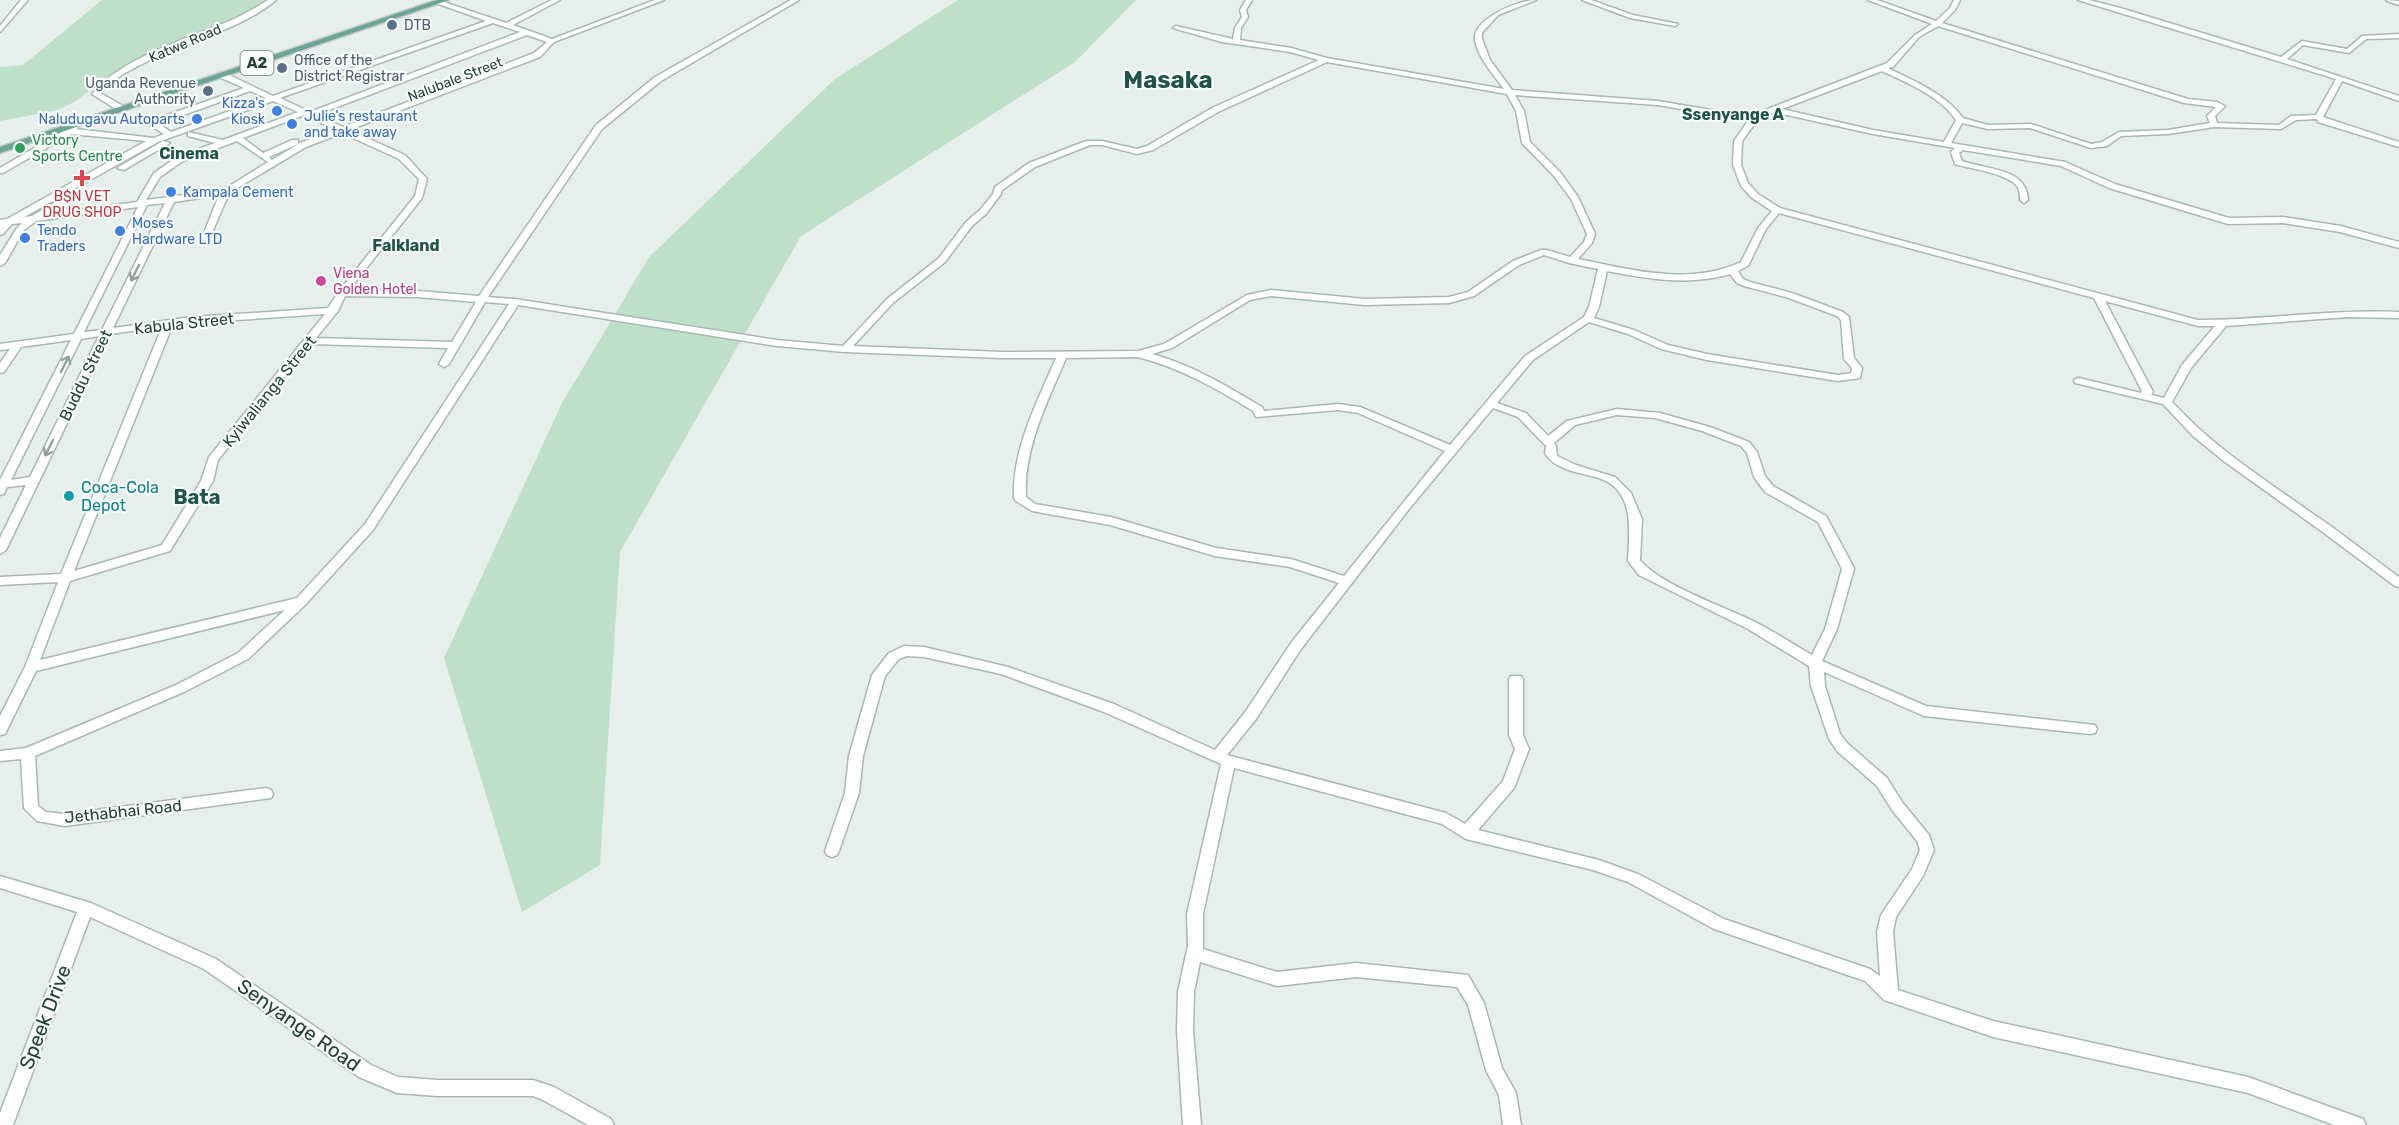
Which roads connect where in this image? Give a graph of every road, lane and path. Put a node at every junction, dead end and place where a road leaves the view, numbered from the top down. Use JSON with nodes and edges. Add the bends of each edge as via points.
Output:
{"nodes":[{"id":1,"x":25,"y":0,"type":"edge"},
{"id":2,"x":273,"y":0,"type":"edge"},
{"id":3,"x":557,"y":0,"type":"edge"},
{"id":4,"x":661,"y":0,"type":"edge"},
{"id":5,"x":796,"y":0,"type":"edge"},
{"id":6,"x":1249,"y":0,"type":"edge"},
{"id":7,"x":1585,"y":0,"type":"edge"},
{"id":8,"x":1871,"y":0,"type":"edge"},
{"id":9,"x":1957,"y":0,"type":"edge"},
{"id":10,"x":2081,"y":0,"type":"edge"},
{"id":11,"x":2389,"y":0,"type":"edge"},
{"id":12,"x":1527,"y":1,"type":"edge"},
{"id":13,"x":437,"y":3,"type":"edge"},
{"id":14,"x":2399,"y":3,"type":"edge"},
{"id":15,"x":495,"y":20,"type":"junction"},
{"id":16,"x":483,"y":24,"type":"junction"},
{"id":17,"x":1675,"y":24,"type":"dead end"},
{"id":18,"x":1937,"y":24,"type":"junction"},
{"id":19,"x":508,"y":25,"type":"junction"},
{"id":20,"x":1176,"y":28,"type":"dead end"},
{"id":21,"x":0,"y":30,"type":"edge"},
{"id":22,"x":528,"y":32,"type":"junction"},
{"id":23,"x":2399,"y":36,"type":"edge"},
{"id":24,"x":552,"y":41,"type":"junction"},
{"id":25,"x":1237,"y":42,"type":"junction"},
{"id":26,"x":1326,"y":60,"type":"junction"},
{"id":27,"x":2282,"y":60,"type":"junction"},
{"id":28,"x":1882,"y":68,"type":"junction"},
{"id":29,"x":222,"y":75,"type":"junction"},
{"id":30,"x":2340,"y":78,"type":"junction"},
{"id":31,"x":250,"y":87,"type":"junction"},
{"id":32,"x":1510,"y":92,"type":"junction"},
{"id":33,"x":2399,"y":99,"type":"edge"},
{"id":34,"x":278,"y":100,"type":"junction"},
{"id":35,"x":122,"y":109,"type":"junction"},
{"id":36,"x":1773,"y":110,"type":"junction"},
{"id":37,"x":308,"y":113,"type":"junction"},
{"id":38,"x":1789,"y":114,"type":"junction"},
{"id":39,"x":1763,"y":116,"type":"junction"},
{"id":40,"x":2319,"y":117,"type":"junction"},
{"id":41,"x":1754,"y":120,"type":"junction"},
{"id":42,"x":1960,"y":120,"type":"junction"},
{"id":43,"x":2214,"y":125,"type":"junction"},
{"id":44,"x":339,"y":127,"type":"junction"},
{"id":45,"x":73,"y":128,"type":"junction"},
{"id":46,"x":191,"y":134,"type":"junction"},
{"id":47,"x":170,"y":135,"type":"junction"},
{"id":48,"x":238,"y":138,"type":"junction"},
{"id":49,"x":157,"y":143,"type":"junction"},
{"id":50,"x":223,"y":143,"type":"junction"},
{"id":51,"x":1947,"y":143,"type":"junction"},
{"id":52,"x":2399,"y":145,"type":"edge"},
{"id":53,"x":1962,"y":146,"type":"junction"},
{"id":54,"x":0,"y":150,"type":"edge"},
{"id":55,"x":263,"y":156,"type":"junction"},
{"id":56,"x":272,"y":163,"type":"junction"},
{"id":57,"x":0,"y":171,"type":"edge"},
{"id":58,"x":225,"y":192,"type":"junction"},
{"id":59,"x":2024,"y":200,"type":"dead end"},
{"id":60,"x":170,"y":201,"type":"junction"},
{"id":61,"x":141,"y":205,"type":"junction"},
{"id":62,"x":1777,"y":210,"type":"junction"},
{"id":63,"x":31,"y":220,"type":"junction"},
{"id":64,"x":5,"y":223,"type":"edge"},
{"id":65,"x":0,"y":232,"type":"edge"},
{"id":66,"x":206,"y":238,"type":"dead end"},
{"id":67,"x":2399,"y":244,"type":"edge"},
{"id":68,"x":1572,"y":261,"type":"junction"},
{"id":69,"x":0,"y":263,"type":"edge"},
{"id":70,"x":1603,"y":267,"type":"junction"},
{"id":71,"x":1733,"y":272,"type":"junction"},
{"id":72,"x":342,"y":293,"type":"junction"},
{"id":73,"x":2099,"y":298,"type":"junction"},
{"id":74,"x":482,"y":299,"type":"junction"},
{"id":75,"x":515,"y":302,"type":"junction"},
{"id":76,"x":330,"y":314,"type":"junction"},
{"id":77,"x":2399,"y":315,"type":"edge"},
{"id":78,"x":1588,"y":318,"type":"junction"},
{"id":79,"x":2222,"y":324,"type":"junction"},
{"id":80,"x":166,"y":329,"type":"junction"},
{"id":81,"x":79,"y":335,"type":"junction"},
{"id":82,"x":104,"y":335,"type":"junction"},
{"id":83,"x":309,"y":341,"type":"junction"},
{"id":84,"x":17,"y":345,"type":"junction"},
{"id":85,"x":454,"y":345,"type":"junction"},
{"id":86,"x":0,"y":347,"type":"edge"},
{"id":87,"x":845,"y":349,"type":"junction"},
{"id":88,"x":1138,"y":354,"type":"junction"},
{"id":89,"x":1062,"y":355,"type":"junction"},
{"id":90,"x":444,"y":364,"type":"dead end"},
{"id":91,"x":0,"y":370,"type":"edge"},
{"id":92,"x":2079,"y":381,"type":"dead end"},
{"id":93,"x":2143,"y":396,"type":"junction"},
{"id":94,"x":2167,"y":402,"type":"junction"},
{"id":95,"x":1491,"y":404,"type":"junction"},
{"id":96,"x":1548,"y":442,"type":"junction"},
{"id":97,"x":1452,"y":450,"type":"junction"},
{"id":98,"x":34,"y":480,"type":"junction"},
{"id":99,"x":1,"y":487,"type":"edge"},
{"id":100,"x":0,"y":550,"type":"edge"},
{"id":101,"x":65,"y":578,"type":"junction"},
{"id":102,"x":0,"y":580,"type":"edge"},
{"id":103,"x":1346,"y":581,"type":"junction"},
{"id":104,"x":2399,"y":583,"type":"edge"},
{"id":105,"x":301,"y":602,"type":"junction"},
{"id":106,"x":1815,"y":663,"type":"junction"},
{"id":107,"x":31,"y":667,"type":"junction"},
{"id":108,"x":1516,"y":679,"type":"dead end"},
{"id":109,"x":2090,"y":729,"type":"dead end"},
{"id":110,"x":0,"y":730,"type":"edge"},
{"id":111,"x":28,"y":753,"type":"junction"},
{"id":112,"x":0,"y":756,"type":"edge"},
{"id":113,"x":1223,"y":759,"type":"junction"},
{"id":114,"x":266,"y":794,"type":"dead end"},
{"id":115,"x":1466,"y":833,"type":"junction"},
{"id":116,"x":831,"y":851,"type":"dead end"},
{"id":117,"x":0,"y":882,"type":"edge"},
{"id":118,"x":86,"y":908,"type":"junction"},
{"id":119,"x":1194,"y":953,"type":"junction"},
{"id":120,"x":1890,"y":995,"type":"junction"},
{"id":121,"x":4,"y":1125,"type":"edge"},
{"id":122,"x":605,"y":1125,"type":"edge"},
{"id":123,"x":1192,"y":1125,"type":"edge"},
{"id":124,"x":1512,"y":1125,"type":"edge"},
{"id":125,"x":2357,"y":1125,"type":"edge"}],
"edges":[{"from":1,"to":21,"type":"street"},
{"from":2,"to":35,"type":"street","name":"Katwe Road","via":[[106,81],[96,94]]},
{"from":3,"to":19,"type":"street"},
{"from":4,"to":24,"type":"street","name":"Nalubale Street"},
{"from":5,"to":74,"type":"street","via":[[658,79],[613,114],[588,141]]},
{"from":6,"to":25,"type":"street","via":[[1235,37]]},
{"from":7,"to":17,"type":"street","via":[[1632,17]]},
{"from":8,"to":18,"type":"street"},
{"from":9,"to":18,"type":"street"},
{"from":10,"to":27,"type":"street"},
{"from":11,"to":14,"type":"street"},
{"from":12,"to":32,"type":"street","via":[[1496,14],[1479,33],[1486,60]]},
{"from":13,"to":15,"type":"street"},
{"from":13,"to":16,"type":"street"},
{"from":13,"to":29,"type":"main road","number":"A2"},
{"from":15,"to":16,"type":"street"},
{"from":15,"to":19,"type":"street"},
{"from":16,"to":34,"type":"street"},
{"from":18,"to":28,"type":"street","via":[[1917,36],[1904,53]]},
{"from":18,"to":43,"type":"street","via":[[2187,100],[2217,104],[2221,106],[2211,116]]},
{"from":19,"to":22,"type":"street"},
{"from":20,"to":25,"type":"street"},
{"from":22,"to":24,"type":"street"},
{"from":22,"to":37,"type":"street"},
{"from":23,"to":27,"type":"street","via":[[2364,37],[2349,51],[2302,43]]},
{"from":24,"to":44,"type":"street","name":"Nalubale Street","via":[[537,55]]},
{"from":25,"to":26,"type":"street"},
{"from":26,"to":32,"type":"street"},
{"from":26,"to":87,"type":"street","via":[[1215,110],[1150,148],[1137,152],[1089,143],[1026,169],[998,189],[942,260],[890,301]]},
{"from":27,"to":30,"type":"street"},
{"from":28,"to":36,"type":"street"},
{"from":28,"to":42,"type":"street","via":[[1910,81],[1949,107]]},
{"from":29,"to":31,"type":"street"},
{"from":29,"to":35,"type":"main road","number":"A2"},
{"from":30,"to":33,"type":"street"},
{"from":30,"to":40,"type":"street"},
{"from":31,"to":34,"type":"street"},
{"from":31,"to":47,"type":"street","via":[[153,123]]},
{"from":32,"to":41,"type":"street","via":[[1668,104]]},
{"from":32,"to":68,"type":"street","via":[[1520,111],[1526,143],[1575,199],[1591,234]]},
{"from":34,"to":37,"type":"street"},
{"from":34,"to":46,"type":"street"},
{"from":34,"to":47,"type":"street"},
{"from":35,"to":45,"type":"main road","number":"A2"},
{"from":36,"to":38,"type":"street"},
{"from":36,"to":39,"type":"street"},
{"from":37,"to":44,"type":"street"},
{"from":37,"to":48,"type":"street"},
{"from":38,"to":39,"type":"street"},
{"from":38,"to":51,"type":"street"},
{"from":39,"to":41,"type":"street"},
{"from":40,"to":43,"type":"street","via":[[2294,118],[2281,127]]},
{"from":40,"to":52,"type":"street"},
{"from":41,"to":62,"type":"street","via":[[1738,141],[1737,165],[1744,184]]},
{"from":42,"to":43,"type":"street","via":[[1988,127],[2031,126],[2091,146],[2104,144],[2119,134]]},
{"from":42,"to":51,"type":"street"},
{"from":44,"to":55,"type":"street"},
{"from":44,"to":56,"type":"street"},
{"from":44,"to":72,"type":"street","name":"Kyiwalianga Street","via":[[402,157],[423,179],[413,206]]},
{"from":45,"to":49,"type":"street"},
{"from":45,"to":54,"type":"main road","number":"A2"},
{"from":45,"to":57,"type":"street"},
{"from":46,"to":49,"type":"street"},
{"from":46,"to":50,"type":"street"},
{"from":47,"to":49,"type":"street"},
{"from":48,"to":50,"type":"street"},
{"from":48,"to":55,"type":"street"},
{"from":49,"to":63,"type":"street"},
{"from":49,"to":64,"type":"street","via":[[146,144]]},
{"from":50,"to":61,"type":"street","via":[[180,159],[157,175]]},
{"from":51,"to":53,"type":"street"},
{"from":53,"to":59,"type":"street","via":[[1955,152],[1958,162],[2007,175],[2021,183]]},
{"from":53,"to":67,"type":"street","via":[[2072,166],[2096,181],[2215,218],[2306,222]]},
{"from":55,"to":56,"type":"street"},
{"from":56,"to":58,"type":"street"},
{"from":58,"to":60,"type":"street"},
{"from":58,"to":66,"type":"street"},
{"from":60,"to":61,"type":"street"},
{"from":60,"to":82,"type":"street","name":"Buddu Street","one_way":true},
{"from":61,"to":63,"type":"street"},
{"from":61,"to":81,"type":"street"},
{"from":62,"to":71,"type":"street","via":[[1762,228],[1745,264]]},
{"from":62,"to":73,"type":"street"},
{"from":63,"to":64,"type":"street"},
{"from":63,"to":69,"type":"street","via":[[16,235]]},
{"from":64,"to":65,"type":"street"},
{"from":68,"to":70,"type":"street"},
{"from":68,"to":88,"type":"street","via":[[1544,252],[1516,263],[1471,294],[1449,300],[1365,302],[1259,294],[1167,346]]},
{"from":70,"to":71,"type":"street","via":[[1687,278]]},
{"from":70,"to":78,"type":"street"},
{"from":71,"to":78,"type":"street","via":[[1747,284],[1789,295],[1846,319],[1848,355],[1857,368],[1856,376],[1838,378],[1707,357],[1665,347]]},
{"from":72,"to":74,"type":"street"},
{"from":72,"to":76,"type":"street","name":"Kyiwalianga Street"},
{"from":73,"to":79,"type":"street","via":[[2198,323]]},
{"from":73,"to":93,"type":"street","via":[[2148,392]]},
{"from":74,"to":75,"type":"street"},
{"from":74,"to":85,"type":"street"},
{"from":75,"to":87,"type":"street","via":[[777,343]]},
{"from":75,"to":105,"type":"street","via":[[369,527]]},
{"from":76,"to":80,"type":"street"},
{"from":76,"to":82,"type":"street","name":"Kabula Street","via":[[192,320]]},
{"from":76,"to":83,"type":"street","name":"Kyiwalianga Street"},
{"from":77,"to":79,"type":"street","via":[[2360,312]]},
{"from":78,"to":95,"type":"street","via":[[1529,358]]},
{"from":79,"to":94,"type":"street","via":[[2186,367]]},
{"from":80,"to":82,"type":"street"},
{"from":80,"to":101,"type":"street"},
{"from":81,"to":82,"type":"street","name":"Kabula Street"},
{"from":81,"to":84,"type":"street","name":"Kabula Street"},
{"from":99,"to":81,"type":"street","one_way":true},
{"from":82,"to":98,"type":"street","name":"Buddu Street","one_way":true},
{"from":83,"to":85,"type":"street"},
{"from":83,"to":101,"type":"street","name":"Kyiwalianga Street","via":[[213,459],[207,481],[166,548]]},
{"from":84,"to":86,"type":"street","name":"Kabula Street"},
{"from":84,"to":91,"type":"street"},
{"from":85,"to":90,"type":"street"},
{"from":87,"to":89,"type":"street"},
{"from":88,"to":89,"type":"street"},
{"from":88,"to":97,"type":"street","via":[[1185,367],[1258,409],[1260,414],[1328,407],[1360,410]]},
{"from":89,"to":103,"type":"street","via":[[1036,417],[1020,470],[1020,498],[1026,503],[1130,525],[1215,552],[1291,563]]},
{"from":92,"to":93,"type":"street"},
{"from":93,"to":94,"type":"street"},
{"from":94,"to":104,"type":"street","via":[[2207,445]]},
{"from":95,"to":96,"type":"street","via":[[1522,415]]},
{"from":95,"to":97,"type":"street"},
{"from":96,"to":106,"type":"street","via":[[1553,458],[1611,479],[1627,496],[1636,519],[1634,561],[1644,572],[1752,626]]},
{"from":96,"to":106,"type":"street","via":[[1571,423],[1605,413],[1625,412],[1656,414],[1745,444],[1766,486],[1822,519],[1848,563],[1831,629]]},
{"from":97,"to":103,"type":"street"},
{"from":98,"to":99,"type":"street"},
{"from":98,"to":100,"type":"street","name":"Buddu Street"},
{"from":101,"to":102,"type":"street","name":"Kyiwalianga Street"},
{"from":101,"to":107,"type":"street"},
{"from":103,"to":113,"type":"street","via":[[1296,646]]},
{"from":105,"to":107,"type":"street"},
{"from":105,"to":111,"type":"street","via":[[243,656],[181,688]]},
{"from":106,"to":109,"type":"street","via":[[1924,711]]},
{"from":106,"to":120,"type":"street","via":[[1818,687],[1834,735],[1882,782],[1924,838],[1927,850],[1918,872],[1889,915],[1885,932]]},
{"from":107,"to":110,"type":"street"},
{"from":108,"to":115,"type":"street","via":[[1515,735],[1522,749],[1509,784]]},
{"from":111,"to":112,"type":"street"},
{"from":111,"to":114,"type":"street","name":"Jethabhai Road","via":[[31,808],[42,817],[65,820]]},
{"from":113,"to":115,"type":"street","via":[[1446,819]]},
{"from":113,"to":116,"type":"street","via":[[1109,708],[1003,669],[904,651],[894,656],[879,675],[856,756],[852,793]]},
{"from":113,"to":119,"type":"street","via":[[1195,914]]},
{"from":115,"to":120,"type":"street","via":[[1594,864],[1633,878],[1719,924],[1870,976]]},
{"from":117,"to":118,"type":"street","name":"Senyange Road"},
{"from":118,"to":121,"type":"street","name":"Speek Drive"},
{"from":118,"to":122,"type":"street","name":"Senyange Road","via":[[210,963],[365,1071],[397,1085],[533,1088]]},
{"from":119,"to":123,"type":"street","via":[[1186,992],[1185,1031]]},
{"from":119,"to":124,"type":"street","via":[[1277,980],[1356,970],[1462,980],[1476,1003],[1494,1070],[1507,1094]]},
{"from":120,"to":125,"type":"street","via":[[1993,1029],[2248,1085]]}]}
